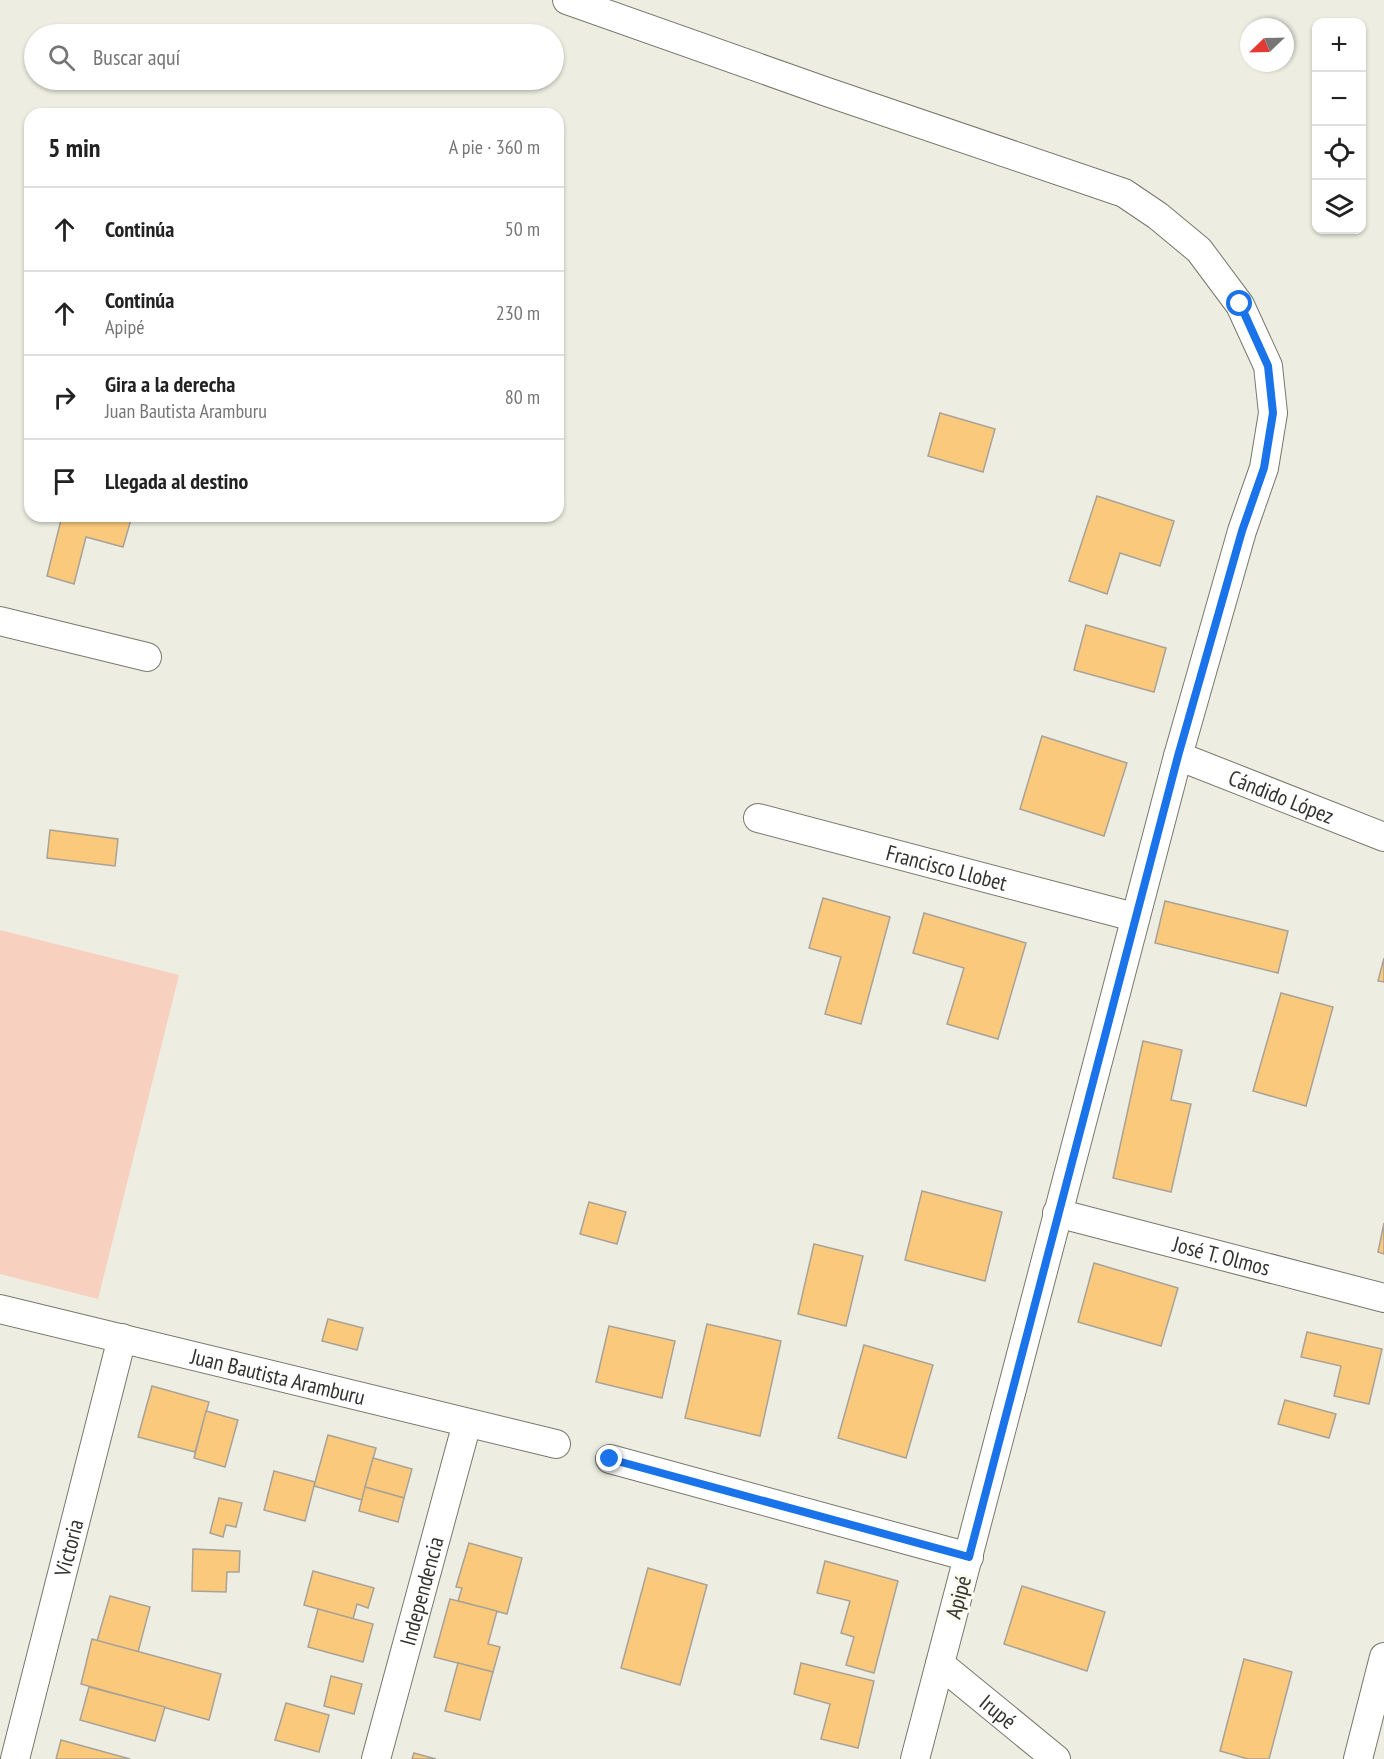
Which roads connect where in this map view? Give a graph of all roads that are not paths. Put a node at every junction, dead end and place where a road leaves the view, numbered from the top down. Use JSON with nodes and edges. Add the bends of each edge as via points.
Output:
{"nodes":[{"id":1,"x":567,"y":0,"type":"edge"},
{"id":2,"x":0,"y":621,"type":"edge"},
{"id":3,"x":147,"y":657,"type":"dead end"},
{"id":4,"x":1178,"y":756,"type":"junction"},
{"id":5,"x":759,"y":818,"type":"dead end"},
{"id":6,"x":1384,"y":837,"type":"edge"},
{"id":7,"x":1134,"y":917,"type":"junction"},
{"id":8,"x":1058,"y":1214,"type":"junction"},
{"id":9,"x":1384,"y":1298,"type":"edge"},
{"id":10,"x":0,"y":1309,"type":"edge"},
{"id":11,"x":122,"y":1338,"type":"junction"},
{"id":12,"x":467,"y":1423,"type":"junction"},
{"id":13,"x":556,"y":1444,"type":"dead end"},
{"id":14,"x":610,"y":1459,"type":"dead end"},
{"id":15,"x":969,"y":1557,"type":"junction"},
{"id":16,"x":1384,"y":1657,"type":"edge"},
{"id":17,"x":940,"y":1664,"type":"junction"},
{"id":18,"x":15,"y":1759,"type":"edge"},
{"id":19,"x":376,"y":1759,"type":"edge"},
{"id":20,"x":915,"y":1759,"type":"edge"},
{"id":21,"x":1056,"y":1759,"type":"edge"},
{"id":22,"x":1358,"y":1759,"type":"edge"}],
"edges":[{"from":1,"to":4,"type":"street","name":"Apipé","via":[[1124,192],[1199,250],[1240,304],[1268,366],[1273,413],[1264,468],[1242,531]]},
{"from":2,"to":3,"type":"street"},
{"from":4,"to":6,"type":"street","name":"Cándido López"},
{"from":4,"to":7,"type":"street","name":"Apipé"},
{"from":5,"to":7,"type":"street","name":"Francisco Llobet"},
{"from":7,"to":8,"type":"street","name":"Apipé"},
{"from":8,"to":9,"type":"street","name":"José T. Olmos"},
{"from":8,"to":15,"type":"street","name":"Apipé"},
{"from":10,"to":11,"type":"street","name":"Juan Bautista Aramburu"},
{"from":11,"to":12,"type":"street","name":"Juan Bautista Aramburu"},
{"from":11,"to":18,"type":"street","name":"Victoria"},
{"from":12,"to":13,"type":"street","name":"Juan Bautista Aramburu"},
{"from":12,"to":19,"type":"street","name":"Independencia"},
{"from":14,"to":15,"type":"street"},
{"from":15,"to":17,"type":"street","name":"Apipé"},
{"from":16,"to":22,"type":"street"},
{"from":17,"to":20,"type":"street","name":"Apipé"},
{"from":17,"to":21,"type":"street","name":"Irupé"}]}
